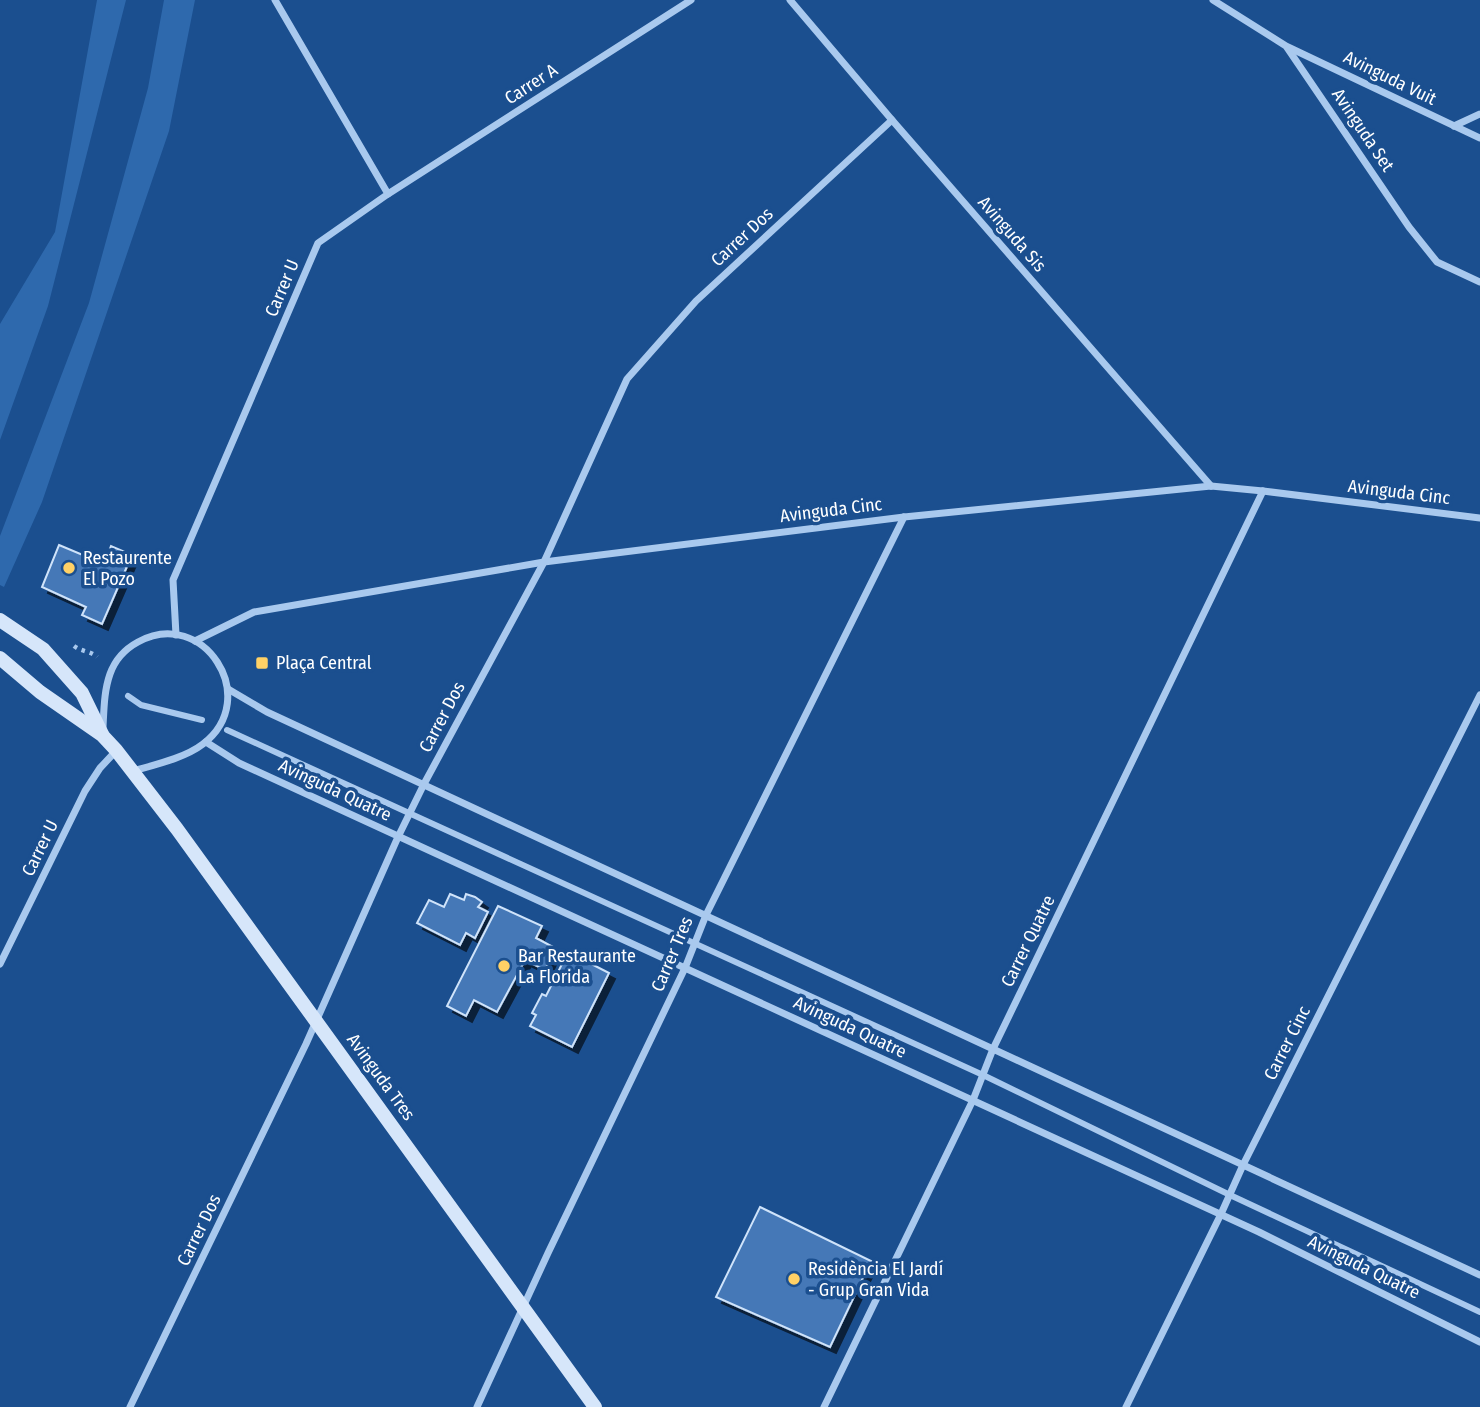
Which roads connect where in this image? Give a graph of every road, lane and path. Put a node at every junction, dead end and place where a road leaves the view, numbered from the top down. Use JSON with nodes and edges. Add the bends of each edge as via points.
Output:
{"nodes":[{"id":1,"x":275,"y":0,"type":"edge"},
{"id":2,"x":691,"y":0,"type":"edge"},
{"id":3,"x":790,"y":0,"type":"edge"},
{"id":4,"x":1213,"y":0,"type":"edge"},
{"id":5,"x":1286,"y":46,"type":"junction"},
{"id":6,"x":1480,"y":114,"type":"edge"},
{"id":7,"x":892,"y":120,"type":"junction"},
{"id":8,"x":1454,"y":126,"type":"junction"},
{"id":9,"x":1480,"y":138,"type":"edge"},
{"id":10,"x":388,"y":194,"type":"junction"},
{"id":11,"x":1480,"y":282,"type":"edge"},
{"id":12,"x":1211,"y":486,"type":"junction"},
{"id":13,"x":1263,"y":491,"type":"junction"},
{"id":14,"x":904,"y":517,"type":"junction"},
{"id":15,"x":1480,"y":518,"type":"edge"},
{"id":16,"x":544,"y":562,"type":"junction"},
{"id":17,"x":0,"y":620,"type":"edge"},
{"id":18,"x":176,"y":635,"type":"junction"},
{"id":19,"x":195,"y":641,"type":"junction"},
{"id":20,"x":0,"y":659,"type":"edge"},
{"id":21,"x":228,"y":689,"type":"junction"},
{"id":22,"x":1480,"y":695,"type":"edge"},
{"id":23,"x":128,"y":696,"type":"dead end"},
{"id":24,"x":202,"y":720,"type":"dead end"},
{"id":25,"x":227,"y":730,"type":"dead end"},
{"id":26,"x":102,"y":735,"type":"junction"},
{"id":27,"x":206,"y":742,"type":"junction"},
{"id":28,"x":116,"y":750,"type":"junction"},
{"id":29,"x":133,"y":771,"type":"junction"},
{"id":30,"x":424,"y":784,"type":"junction"},
{"id":31,"x":409,"y":814,"type":"junction"},
{"id":32,"x":398,"y":836,"type":"junction"},
{"id":33,"x":706,"y":915,"type":"junction"},
{"id":34,"x":695,"y":943,"type":"junction"},
{"id":35,"x":0,"y":964,"type":"edge"},
{"id":36,"x":685,"y":968,"type":"junction"},
{"id":37,"x":316,"y":1021,"type":"junction"},
{"id":38,"x":993,"y":1049,"type":"junction"},
{"id":39,"x":983,"y":1075,"type":"junction"},
{"id":40,"x":972,"y":1100,"type":"junction"},
{"id":41,"x":1243,"y":1165,"type":"junction"},
{"id":42,"x":1230,"y":1195,"type":"junction"},
{"id":43,"x":1221,"y":1214,"type":"junction"},
{"id":44,"x":1480,"y":1275,"type":"edge"},
{"id":45,"x":523,"y":1307,"type":"junction"},
{"id":46,"x":1480,"y":1312,"type":"edge"},
{"id":47,"x":1480,"y":1342,"type":"edge"},
{"id":48,"x":130,"y":1407,"type":"edge"},
{"id":49,"x":477,"y":1407,"type":"edge"},
{"id":50,"x":595,"y":1407,"type":"edge"},
{"id":51,"x":824,"y":1407,"type":"edge"},
{"id":52,"x":1126,"y":1407,"type":"edge"}],
"edges":[{"from":1,"to":10,"type":"street"},
{"from":2,"to":10,"type":"street","name":"Carrer A"},
{"from":3,"to":7,"type":"street","name":"Avinguda Sis"},
{"from":4,"to":5,"type":"street","name":"Avinguda Set"},
{"from":5,"to":8,"type":"street","name":"Avinguda Vuit"},
{"from":5,"to":11,"type":"street","name":"Avinguda Set","via":[[1437,262]]},
{"from":6,"to":8,"type":"street"},
{"from":7,"to":12,"type":"street","name":"Avinguda Sis"},
{"from":7,"to":16,"type":"street","name":"Carrer Dos","via":[[696,301],[626,379]]},
{"from":8,"to":9,"type":"street","name":"Avinguda Vuit"},
{"from":10,"to":18,"type":"street","name":"Carrer U","via":[[318,243],[173,580]]},
{"from":12,"to":13,"type":"street","name":"Avinguda Cinc"},
{"from":12,"to":14,"type":"street","name":"Avinguda Cinc"},
{"from":13,"to":15,"type":"street","name":"Avinguda Cinc"},
{"from":13,"to":38,"type":"street","name":"Carrer Quatre"},
{"from":14,"to":16,"type":"street","name":"Avinguda Cinc"},
{"from":14,"to":33,"type":"street","name":"Carrer Tres"},
{"from":16,"to":19,"type":"street","name":"Avinguda Cinc","via":[[254,612]]},
{"from":16,"to":30,"type":"street","name":"Carrer Dos"},
{"from":17,"to":26,"type":"main road","via":[[43,649],[82,693]]},
{"from":18,"to":19,"type":"street"},
{"from":18,"to":26,"type":"street","via":[[151,636],[121,655],[109,677]]},
{"from":19,"to":21,"type":"street","via":[[218,661]]},
{"from":20,"to":26,"type":"main road"},
{"from":21,"to":27,"type":"street","via":[[220,727]]},
{"from":21,"to":30,"type":"street","via":[[267,712]]},
{"from":22,"to":41,"type":"street","name":"Carrer Cinc"},
{"from":23,"to":24,"type":"street","via":[[141,705]]},
{"from":25,"to":31,"type":"street","name":"Avinguda Quatre"},
{"from":26,"to":28,"type":"main road"},
{"from":27,"to":29,"type":"street"},
{"from":27,"to":32,"type":"street","name":"Avinguda Quatre","via":[[239,763]]},
{"from":28,"to":29,"type":"main road"},
{"from":28,"to":35,"type":"street","name":"Carrer U","via":[[85,791]]},
{"from":29,"to":37,"type":"main road","name":"Avinguda Tres"},
{"from":30,"to":31,"type":"street","name":"Carrer Dos"},
{"from":30,"to":33,"type":"street"},
{"from":31,"to":32,"type":"street","name":"Carrer Dos"},
{"from":31,"to":34,"type":"street","name":"Avinguda Quatre"},
{"from":32,"to":36,"type":"street","name":"Avinguda Quatre"},
{"from":32,"to":37,"type":"street","name":"Carrer Dos"},
{"from":33,"to":34,"type":"street","name":"Carrer Tres"},
{"from":33,"to":38,"type":"street"},
{"from":34,"to":36,"type":"street","name":"Carrer Tres"},
{"from":34,"to":39,"type":"street","name":"Avinguda Quatre"},
{"from":36,"to":40,"type":"street","name":"Avinguda Quatre"},
{"from":36,"to":45,"type":"street","name":"Carrer Tres"},
{"from":37,"to":45,"type":"main road","name":"Avinguda Tres"},
{"from":37,"to":48,"type":"street","name":"Carrer Dos"},
{"from":38,"to":39,"type":"street","name":"Carrer Quatre"},
{"from":38,"to":41,"type":"street"},
{"from":39,"to":40,"type":"street","name":"Carrer Quatre"},
{"from":39,"to":42,"type":"street","name":"Avinguda Quatre"},
{"from":40,"to":43,"type":"street","name":"Avinguda Quatre"},
{"from":40,"to":51,"type":"street","name":"Carrer Quatre"},
{"from":41,"to":42,"type":"street","name":"Carrer Cinc"},
{"from":41,"to":44,"type":"street"},
{"from":42,"to":43,"type":"street","name":"Carrer Cinc"},
{"from":42,"to":46,"type":"street","name":"Avinguda Quatre"},
{"from":43,"to":47,"type":"street","name":"Avinguda Quatre"},
{"from":43,"to":52,"type":"street","name":"Carrer Cinc"},
{"from":45,"to":49,"type":"street","name":"Carrer Tres"},
{"from":45,"to":50,"type":"main road","name":"Avinguda Tres"}]}
